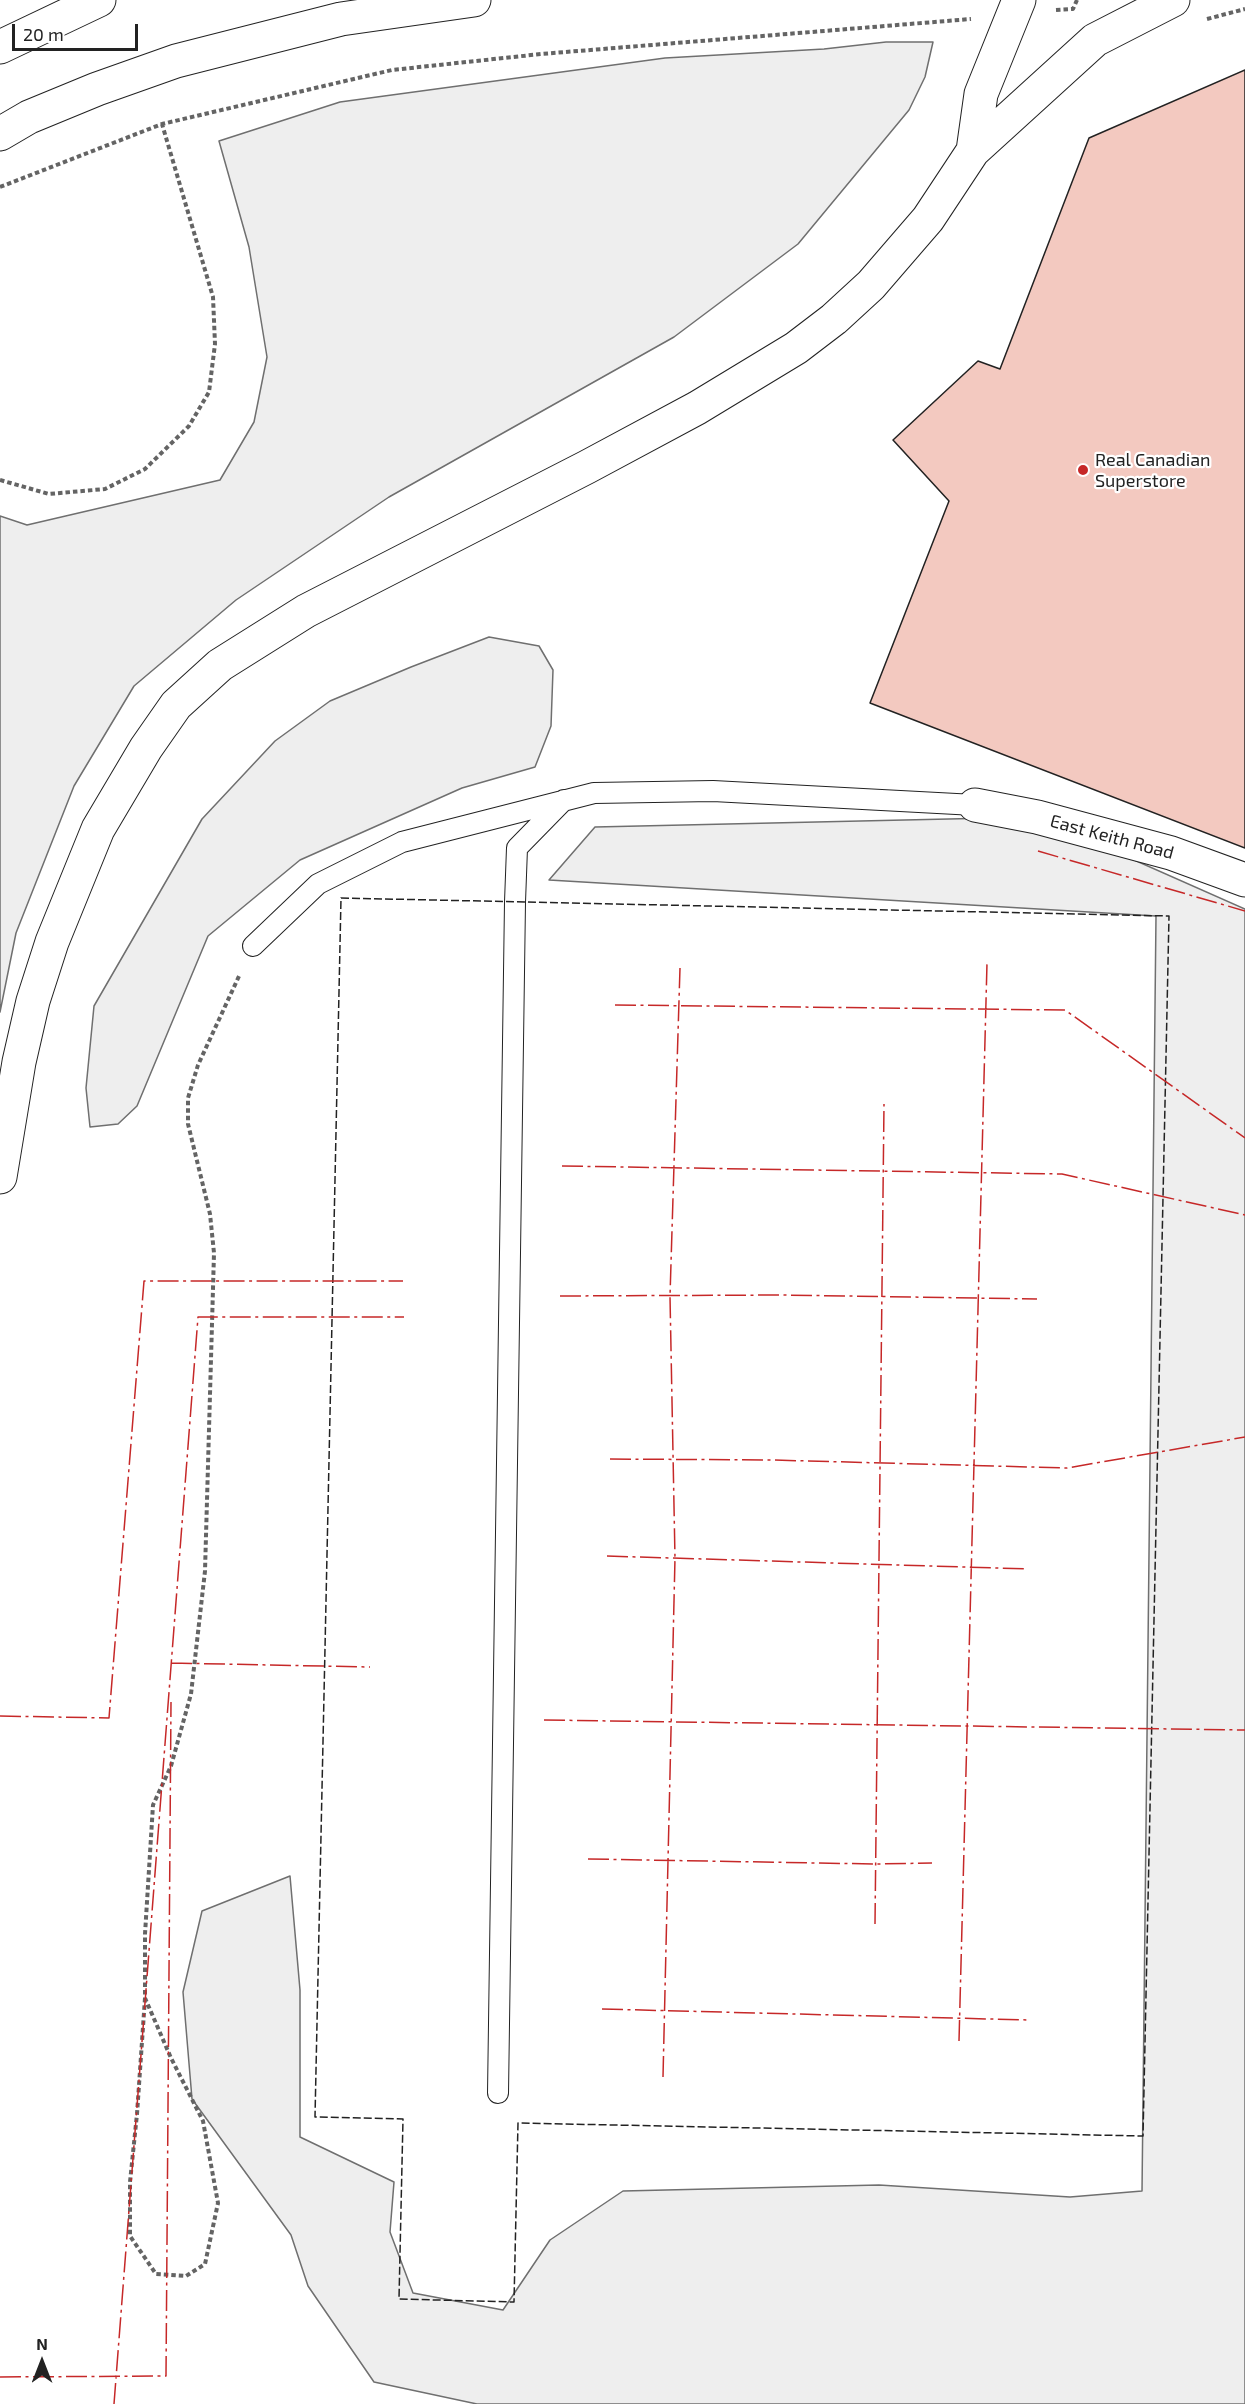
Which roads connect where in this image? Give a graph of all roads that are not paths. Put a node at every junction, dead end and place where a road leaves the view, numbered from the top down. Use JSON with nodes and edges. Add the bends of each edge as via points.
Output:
{"nodes":[{"id":1,"x":99,"y":0,"type":"edge"},
{"id":2,"x":474,"y":0,"type":"edge"},
{"id":3,"x":1019,"y":0,"type":"edge"},
{"id":4,"x":1173,"y":0,"type":"edge"},
{"id":5,"x":0,"y":47,"type":"edge"},
{"id":6,"x":0,"y":134,"type":"edge"},
{"id":7,"x":972,"y":151,"type":"junction"},
{"id":8,"x":564,"y":800,"type":"junction"},
{"id":9,"x":975,"y":805,"type":"joint"},
{"id":10,"x":1245,"y":880,"type":"edge"},
{"id":11,"x":252,"y":946,"type":"road end"},
{"id":12,"x":0,"y":1177,"type":"edge"},
{"id":13,"x":498,"y":2093,"type":"dead end"}],
"edges":[{"from":1,"to":5,"type":"main road"},
{"from":2,"to":6,"type":"main road","via":[[340,19],[176,61],[29,117]]},
{"from":3,"to":7,"type":"main road","via":[[981,94]]},
{"from":4,"to":7,"type":"main road","via":[[1095,40]]},
{"from":7,"to":12,"type":"main road","via":[[928,219],[871,285],[796,348],[597,462],[306,611],[220,665],[176,705],[98,829],[52,942],[21,1052]]},
{"from":8,"to":9,"type":"lane","via":[[594,793],[713,791]]},
{"from":8,"to":11,"type":"lane","via":[[402,842],[318,884]]},
{"from":8,"to":13,"type":"lane","via":[[517,848]]},
{"from":9,"to":10,"type":"main road","name":"East Keith Road","via":[[1037,817],[1172,853]]}]}
